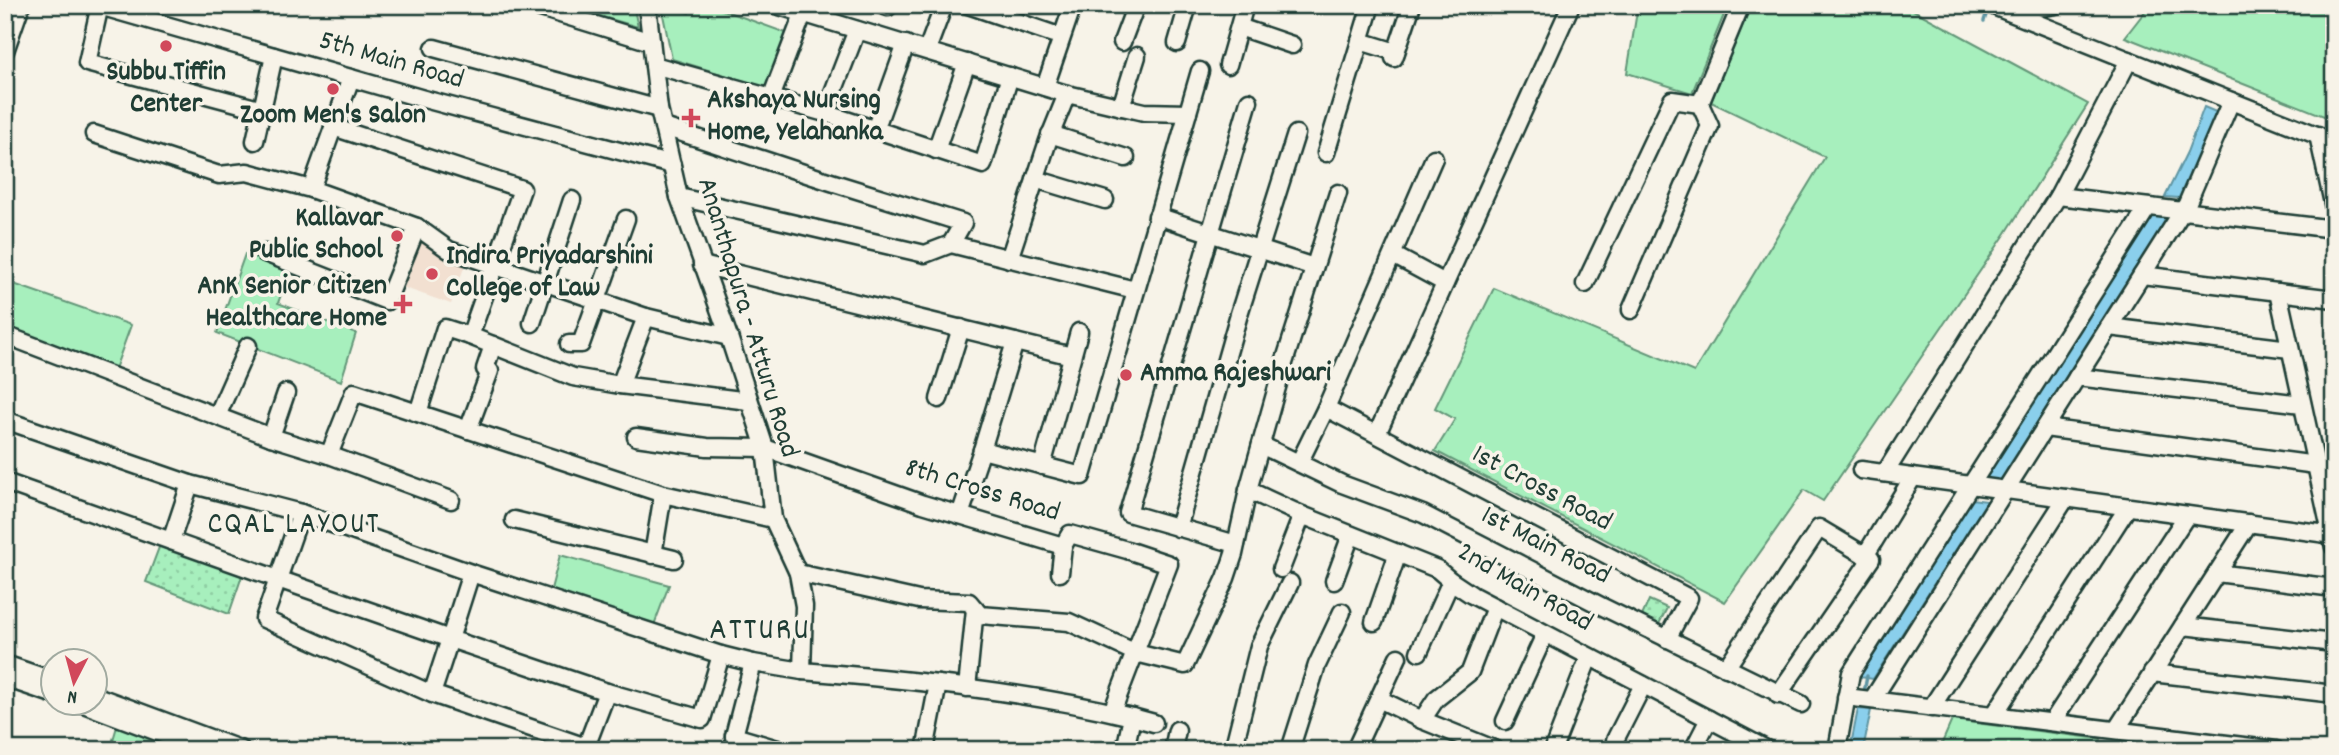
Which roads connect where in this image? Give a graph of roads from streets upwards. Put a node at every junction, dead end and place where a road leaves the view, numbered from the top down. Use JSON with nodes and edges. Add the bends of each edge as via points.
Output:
{"nodes":[{"id":1,"x":21,"y":5,"type":"edge"},
{"id":2,"x":531,"y":5,"type":"edge"},
{"id":3,"x":647,"y":5,"type":"edge"},
{"id":4,"x":776,"y":5,"type":"edge"},
{"id":5,"x":882,"y":5,"type":"edge"},
{"id":6,"x":888,"y":5,"type":"edge"},
{"id":7,"x":944,"y":5,"type":"edge"},
{"id":8,"x":968,"y":5,"type":"edge"},
{"id":9,"x":1073,"y":5,"type":"edge"},
{"id":10,"x":1135,"y":5,"type":"edge"},
{"id":11,"x":1188,"y":5,"type":"edge"},
{"id":12,"x":1245,"y":5,"type":"edge"},
{"id":13,"x":1371,"y":5,"type":"edge"},
{"id":14,"x":1412,"y":5,"type":"edge"},
{"id":15,"x":1571,"y":5,"type":"edge"},
{"id":16,"x":1741,"y":5,"type":"edge"},
{"id":17,"x":2055,"y":5,"type":"edge"},
{"id":18,"x":99,"y":6,"type":"edge"},
{"id":19,"x":1994,"y":6,"type":"edge"},
{"id":20,"x":803,"y":13,"type":"junction"},
{"id":21,"x":1239,"y":27,"type":"junction"},
{"id":22,"x":857,"y":30,"type":"junction"},
{"id":23,"x":1052,"y":34,"type":"dead end"},
{"id":24,"x":1360,"y":41,"type":"junction"},
{"id":25,"x":651,"y":42,"type":"junction"},
{"id":26,"x":1122,"y":42,"type":"dead end"},
{"id":27,"x":1177,"y":43,"type":"dead end"},
{"id":28,"x":906,"y":44,"type":"junction"},
{"id":29,"x":1292,"y":45,"type":"dead end"},
{"id":30,"x":434,"y":48,"type":"dead end"},
{"id":31,"x":928,"y":50,"type":"junction"},
{"id":32,"x":5,"y":51,"type":"edge"},
{"id":33,"x":274,"y":56,"type":"junction"},
{"id":34,"x":1137,"y":57,"type":"dead end"},
{"id":35,"x":2129,"y":60,"type":"junction"},
{"id":36,"x":967,"y":63,"type":"junction"},
{"id":37,"x":654,"y":65,"type":"junction"},
{"id":38,"x":1228,"y":65,"type":"dead end"},
{"id":39,"x":1200,"y":71,"type":"dead end"},
{"id":40,"x":1010,"y":76,"type":"junction"},
{"id":41,"x":351,"y":78,"type":"junction"},
{"id":42,"x":1045,"y":87,"type":"junction"},
{"id":43,"x":1067,"y":93,"type":"junction"},
{"id":44,"x":771,"y":98,"type":"junction"},
{"id":45,"x":2231,"y":101,"type":"junction"},
{"id":46,"x":1249,"y":102,"type":"dead end"},
{"id":47,"x":1700,"y":104,"type":"junction"},
{"id":48,"x":1121,"y":107,"type":"junction"},
{"id":49,"x":659,"y":109,"type":"junction"},
{"id":50,"x":263,"y":110,"type":"junction"},
{"id":51,"x":825,"y":113,"type":"junction"},
{"id":52,"x":1188,"y":113,"type":"junction"},
{"id":53,"x":333,"y":127,"type":"junction"},
{"id":54,"x":664,"y":127,"type":"junction"},
{"id":55,"x":875,"y":130,"type":"junction"},
{"id":56,"x":94,"y":134,"type":"dead end"},
{"id":57,"x":1050,"y":134,"type":"junction"},
{"id":58,"x":1296,"y":134,"type":"dead end"},
{"id":59,"x":2318,"y":135,"type":"junction"},
{"id":60,"x":255,"y":141,"type":"dead end"},
{"id":61,"x":2334,"y":142,"type":"edge"},
{"id":62,"x":936,"y":150,"type":"junction"},
{"id":63,"x":1326,"y":153,"type":"dead end"},
{"id":64,"x":1126,"y":158,"type":"dead end"},
{"id":65,"x":1434,"y":158,"type":"dead end"},
{"id":66,"x":672,"y":164,"type":"junction"},
{"id":67,"x":1035,"y":178,"type":"junction"},
{"id":68,"x":311,"y":189,"type":"junction"},
{"id":69,"x":1338,"y":193,"type":"dead end"},
{"id":70,"x":2058,"y":196,"type":"junction"},
{"id":71,"x":679,"y":197,"type":"junction"},
{"id":72,"x":572,"y":200,"type":"dead end"},
{"id":73,"x":1105,"y":200,"type":"dead end"},
{"id":74,"x":2334,"y":208,"type":"edge"},
{"id":75,"x":2165,"y":209,"type":"junction"},
{"id":76,"x":1157,"y":216,"type":"junction"},
{"id":77,"x":626,"y":219,"type":"dead end"},
{"id":78,"x":417,"y":227,"type":"junction"},
{"id":79,"x":2334,"y":229,"type":"edge"},
{"id":80,"x":1210,"y":234,"type":"junction"},
{"id":81,"x":951,"y":244,"type":"junction"},
{"id":82,"x":1259,"y":250,"type":"junction"},
{"id":83,"x":265,"y":253,"type":"dead end"},
{"id":84,"x":1392,"y":255,"type":"junction"},
{"id":85,"x":1009,"y":259,"type":"junction"},
{"id":86,"x":495,"y":264,"type":"junction"},
{"id":87,"x":702,"y":265,"type":"junction"},
{"id":88,"x":1314,"y":267,"type":"junction"},
{"id":89,"x":2142,"y":275,"type":"junction"},
{"id":90,"x":545,"y":282,"type":"junction"},
{"id":91,"x":1446,"y":283,"type":"junction"},
{"id":92,"x":1585,"y":284,"type":"dead end"},
{"id":93,"x":1135,"y":290,"type":"junction"},
{"id":94,"x":2278,"y":292,"type":"junction"},
{"id":95,"x":2334,"y":299,"type":"edge"},
{"id":96,"x":596,"y":300,"type":"junction"},
{"id":97,"x":1631,"y":310,"type":"dead end"},
{"id":98,"x":646,"y":317,"type":"junction"},
{"id":99,"x":531,"y":323,"type":"dead end"},
{"id":100,"x":2109,"y":327,"type":"junction"},
{"id":101,"x":961,"y":328,"type":"junction"},
{"id":102,"x":1079,"y":332,"type":"dead end"},
{"id":103,"x":5,"y":335,"type":"edge"},
{"id":104,"x":470,"y":336,"type":"junction"},
{"id":105,"x":729,"y":337,"type":"junction"},
{"id":106,"x":1015,"y":342,"type":"junction"},
{"id":107,"x":569,"y":344,"type":"dead end"},
{"id":108,"x":493,"y":345,"type":"junction"},
{"id":109,"x":248,"y":346,"type":"dead end"},
{"id":110,"x":2290,"y":349,"type":"junction"},
{"id":111,"x":1072,"y":356,"type":"junction"},
{"id":112,"x":2077,"y":377,"type":"junction"},
{"id":113,"x":620,"y":385,"type":"junction"},
{"id":114,"x":286,"y":393,"type":"dead end"},
{"id":115,"x":939,"y":399,"type":"dead end"},
{"id":116,"x":749,"y":401,"type":"junction"},
{"id":117,"x":2302,"y":404,"type":"junction"},
{"id":118,"x":1326,"y":408,"type":"junction"},
{"id":119,"x":418,"y":414,"type":"junction"},
{"id":120,"x":217,"y":416,"type":"junction"},
{"id":121,"x":5,"y":420,"type":"edge"},
{"id":122,"x":2045,"y":428,"type":"junction"},
{"id":123,"x":468,"y":430,"type":"junction"},
{"id":124,"x":1377,"y":434,"type":"junction"},
{"id":125,"x":271,"y":436,"type":"junction"},
{"id":126,"x":636,"y":437,"type":"dead end"},
{"id":127,"x":1261,"y":445,"type":"junction"},
{"id":128,"x":765,"y":448,"type":"junction"},
{"id":129,"x":982,"y":450,"type":"junction"},
{"id":130,"x":329,"y":454,"type":"junction"},
{"id":131,"x":1299,"y":463,"type":"junction"},
{"id":132,"x":2316,"y":465,"type":"junction"},
{"id":133,"x":1042,"y":466,"type":"junction"},
{"id":134,"x":1861,"y":470,"type":"dead end"},
{"id":135,"x":1885,"y":473,"type":"junction"},
{"id":136,"x":1913,"y":477,"type":"junction"},
{"id":137,"x":5,"y":482,"type":"edge"},
{"id":138,"x":190,"y":484,"type":"junction"},
{"id":139,"x":1974,"y":486,"type":"junction"},
{"id":140,"x":2000,"y":489,"type":"junction"},
{"id":141,"x":1248,"y":490,"type":"junction"},
{"id":142,"x":663,"y":494,"type":"junction"},
{"id":143,"x":2066,"y":498,"type":"junction"},
{"id":144,"x":452,"y":500,"type":"dead end"},
{"id":145,"x":2128,"y":507,"type":"junction"},
{"id":146,"x":301,"y":513,"type":"junction"},
{"id":147,"x":960,"y":515,"type":"junction"},
{"id":148,"x":1302,"y":515,"type":"junction"},
{"id":149,"x":2187,"y":515,"type":"junction"},
{"id":150,"x":773,"y":519,"type":"junction"},
{"id":151,"x":514,"y":520,"type":"dead end"},
{"id":152,"x":2249,"y":523,"type":"junction"},
{"id":153,"x":1178,"y":528,"type":"junction"},
{"id":154,"x":1351,"y":535,"type":"junction"},
{"id":155,"x":2333,"y":539,"type":"edge"},
{"id":156,"x":171,"y":541,"type":"junction"},
{"id":157,"x":1236,"y":544,"type":"junction"},
{"id":158,"x":1063,"y":546,"type":"junction"},
{"id":159,"x":1398,"y":553,"type":"junction"},
{"id":160,"x":653,"y":555,"type":"junction"},
{"id":161,"x":1865,"y":556,"type":"junction"},
{"id":162,"x":674,"y":559,"type":"dead end"},
{"id":163,"x":1281,"y":569,"type":"dead end"},
{"id":164,"x":471,"y":573,"type":"junction"},
{"id":165,"x":798,"y":573,"type":"junction"},
{"id":166,"x":1060,"y":573,"type":"dead end"},
{"id":167,"x":2217,"y":573,"type":"junction"},
{"id":168,"x":278,"y":579,"type":"junction"},
{"id":169,"x":1334,"y":581,"type":"dead end"},
{"id":170,"x":1451,"y":581,"type":"junction"},
{"id":171,"x":1290,"y":583,"type":"dead end"},
{"id":172,"x":2334,"y":588,"type":"edge"},
{"id":173,"x":1495,"y":607,"type":"junction"},
{"id":174,"x":975,"y":609,"type":"junction"},
{"id":175,"x":1342,"y":611,"type":"dead end"},
{"id":176,"x":1374,"y":622,"type":"dead end"},
{"id":177,"x":2183,"y":626,"type":"junction"},
{"id":178,"x":1545,"y":634,"type":"junction"},
{"id":179,"x":450,"y":639,"type":"junction"},
{"id":180,"x":1667,"y":639,"type":"junction"},
{"id":181,"x":2334,"y":643,"type":"edge"},
{"id":182,"x":1419,"y":652,"type":"dead end"},
{"id":183,"x":1136,"y":653,"type":"junction"},
{"id":184,"x":721,"y":654,"type":"junction"},
{"id":185,"x":1398,"y":657,"type":"dead end"},
{"id":186,"x":1589,"y":657,"type":"junction"},
{"id":187,"x":753,"y":663,"type":"junction"},
{"id":188,"x":5,"y":664,"type":"edge"},
{"id":189,"x":1726,"y":668,"type":"junction"},
{"id":190,"x":802,"y":671,"type":"junction"},
{"id":191,"x":2152,"y":673,"type":"junction"},
{"id":192,"x":38,"y":675,"type":"edge"},
{"id":193,"x":5,"y":678,"type":"edge"},
{"id":194,"x":938,"y":684,"type":"junction"},
{"id":195,"x":1643,"y":685,"type":"junction"},
{"id":196,"x":967,"y":688,"type":"junction"},
{"id":197,"x":38,"y":689,"type":"edge"},
{"id":198,"x":607,"y":692,"type":"junction"},
{"id":199,"x":432,"y":694,"type":"junction"},
{"id":200,"x":2334,"y":694,"type":"edge"},
{"id":201,"x":1778,"y":695,"type":"junction"},
{"id":202,"x":1846,"y":697,"type":"junction"},
{"id":203,"x":1379,"y":699,"type":"junction"},
{"id":204,"x":108,"y":700,"type":"edge"},
{"id":205,"x":1872,"y":700,"type":"junction"},
{"id":206,"x":1801,"y":705,"type":"dead end"},
{"id":207,"x":1931,"y":708,"type":"junction"},
{"id":208,"x":1112,"y":712,"type":"junction"},
{"id":209,"x":108,"y":714,"type":"edge"},
{"id":210,"x":1994,"y":715,"type":"junction"},
{"id":211,"x":1132,"y":717,"type":"junction"},
{"id":212,"x":1709,"y":719,"type":"junction"},
{"id":213,"x":1422,"y":720,"type":"junction"},
{"id":214,"x":1505,"y":721,"type":"dead end"},
{"id":215,"x":2052,"y":722,"type":"junction"},
{"id":216,"x":1154,"y":723,"type":"dead end"},
{"id":217,"x":1177,"y":730,"type":"dead end"},
{"id":218,"x":2116,"y":730,"type":"junction"},
{"id":219,"x":1615,"y":740,"type":"dead end"},
{"id":220,"x":736,"y":743,"type":"edge"},
{"id":221,"x":1555,"y":744,"type":"dead end"},
{"id":222,"x":1472,"y":745,"type":"edge"},
{"id":223,"x":200,"y":749,"type":"edge"},
{"id":224,"x":242,"y":750,"type":"edge"},
{"id":225,"x":781,"y":750,"type":"edge"},
{"id":226,"x":925,"y":750,"type":"edge"},
{"id":227,"x":1125,"y":750,"type":"edge"},
{"id":228,"x":1173,"y":750,"type":"edge"},
{"id":229,"x":1233,"y":750,"type":"edge"},
{"id":230,"x":1290,"y":750,"type":"edge"},
{"id":231,"x":1355,"y":750,"type":"edge"},
{"id":232,"x":1496,"y":750,"type":"edge"},
{"id":233,"x":1693,"y":750,"type":"edge"},
{"id":234,"x":1768,"y":750,"type":"edge"},
{"id":235,"x":1838,"y":750,"type":"edge"},
{"id":236,"x":2276,"y":750,"type":"edge"}],
"edges":[{"from":1,"to":32,"type":"street"},
{"from":2,"to":25,"type":"street"},
{"from":3,"to":25,"type":"street","name":"Ananthapura - Atturu Road"},
{"from":4,"to":20,"type":"street"},
{"from":5,"to":6,"type":"street"},
{"from":7,"to":31,"type":"street"},
{"from":8,"to":23,"type":"street"},
{"from":9,"to":42,"type":"street"},
{"from":10,"to":26,"type":"street"},
{"from":11,"to":27,"type":"street"},
{"from":12,"to":21,"type":"street"},
{"from":13,"to":24,"type":"street"},
{"from":14,"to":24,"type":"street","via":[[1395,55]]},
{"from":15,"to":91,"type":"street"},
{"from":16,"to":47,"type":"street"},
{"from":17,"to":19,"type":"street","via":[[2029,9]]},
{"from":18,"to":33,"type":"street","name":"5th Main Road"},
{"from":18,"to":50,"type":"street","via":[[87,63]]},
{"from":19,"to":35,"type":"street"},
{"from":20,"to":22,"type":"street"},
{"from":20,"to":44,"type":"street"},
{"from":21,"to":29,"type":"street"},
{"from":21,"to":38,"type":"street"},
{"from":22,"to":28,"type":"street"},
{"from":22,"to":51,"type":"street"},
{"from":24,"to":63,"type":"street"},
{"from":25,"to":37,"type":"street","name":"Ananthapura - Atturu Road"},
{"from":28,"to":31,"type":"street"},
{"from":28,"to":55,"type":"street"},
{"from":30,"to":49,"type":"street"},
{"from":31,"to":36,"type":"street"},
{"from":33,"to":41,"type":"street","name":"5th Main Road"},
{"from":33,"to":50,"type":"street"},
{"from":34,"to":48,"type":"street"},
{"from":35,"to":45,"type":"street"},
{"from":35,"to":70,"type":"street"},
{"from":36,"to":40,"type":"street"},
{"from":36,"to":62,"type":"street"},
{"from":37,"to":44,"type":"street"},
{"from":37,"to":49,"type":"street","name":"Ananthapura - Atturu Road"},
{"from":39,"to":52,"type":"street"},
{"from":40,"to":42,"type":"street"},
{"from":40,"to":62,"type":"street","via":[[983,165]]},
{"from":41,"to":53,"type":"street"},
{"from":41,"to":66,"type":"street","name":"5th Main Road"},
{"from":42,"to":43,"type":"street"},
{"from":43,"to":48,"type":"street"},
{"from":43,"to":57,"type":"street"},
{"from":44,"to":51,"type":"street"},
{"from":45,"to":59,"type":"street"},
{"from":45,"to":75,"type":"street"},
{"from":46,"to":80,"type":"street"},
{"from":47,"to":92,"type":"street","via":[[1672,100]]},
{"from":47,"to":97,"type":"street","via":[[1710,126]]},
{"from":48,"to":52,"type":"street","via":[[1144,113]]},
{"from":49,"to":54,"type":"street","name":"Ananthapura - Atturu Road"},
{"from":50,"to":60,"type":"street"},
{"from":51,"to":55,"type":"street"},
{"from":52,"to":76,"type":"street"},
{"from":53,"to":68,"type":"street"},
{"from":53,"to":86,"type":"street","via":[[522,189]]},
{"from":54,"to":66,"type":"street","name":"Ananthapura - Atturu Road"},
{"from":54,"to":81,"type":"street","via":[[963,223]]},
{"from":55,"to":62,"type":"street"},
{"from":56,"to":68,"type":"street","via":[[219,175],[247,172]]},
{"from":57,"to":64,"type":"street"},
{"from":57,"to":67,"type":"street"},
{"from":58,"to":82,"type":"street"},
{"from":59,"to":61,"type":"street"},
{"from":59,"to":74,"type":"street"},
{"from":65,"to":84,"type":"street"},
{"from":66,"to":71,"type":"street","name":"Ananthapura - Atturu Road"},
{"from":67,"to":73,"type":"street"},
{"from":67,"to":85,"type":"street"},
{"from":68,"to":78,"type":"street"},
{"from":69,"to":88,"type":"street"},
{"from":70,"to":75,"type":"street"},
{"from":70,"to":135,"type":"street"},
{"from":71,"to":81,"type":"street","via":[[925,254]]},
{"from":71,"to":87,"type":"street","name":"Ananthapura - Atturu Road"},
{"from":72,"to":90,"type":"street"},
{"from":75,"to":79,"type":"street"},
{"from":75,"to":89,"type":"street"},
{"from":75,"to":139,"type":"street"},
{"from":76,"to":80,"type":"street"},
{"from":76,"to":93,"type":"street"},
{"from":77,"to":96,"type":"street"},
{"from":78,"to":83,"type":"street","via":[[387,301]]},
{"from":78,"to":86,"type":"street","via":[[449,250]]},
{"from":80,"to":82,"type":"street"},
{"from":80,"to":153,"type":"street","via":[[1128,513]]},
{"from":81,"to":85,"type":"street"},
{"from":82,"to":88,"type":"street"},
{"from":82,"to":153,"type":"street"},
{"from":84,"to":91,"type":"street"},
{"from":84,"to":118,"type":"street"},
{"from":85,"to":93,"type":"street"},
{"from":86,"to":90,"type":"street"},
{"from":86,"to":104,"type":"street"},
{"from":87,"to":101,"type":"street"},
{"from":87,"to":105,"type":"street","name":"Ananthapura - Atturu Road"},
{"from":88,"to":127,"type":"street"},
{"from":89,"to":94,"type":"street"},
{"from":89,"to":100,"type":"street"},
{"from":90,"to":96,"type":"street"},
{"from":90,"to":99,"type":"street"},
{"from":91,"to":124,"type":"street"},
{"from":93,"to":133,"type":"street","via":[[1082,476]]},
{"from":94,"to":95,"type":"street"},
{"from":94,"to":110,"type":"street"},
{"from":96,"to":98,"type":"street"},
{"from":96,"to":107,"type":"street","via":[[581,344]]},
{"from":98,"to":105,"type":"street"},
{"from":98,"to":113,"type":"street"},
{"from":100,"to":110,"type":"street"},
{"from":100,"to":112,"type":"street"},
{"from":101,"to":106,"type":"street"},
{"from":101,"to":115,"type":"street"},
{"from":102,"to":111,"type":"street"},
{"from":103,"to":120,"type":"street"},
{"from":104,"to":108,"type":"street"},
{"from":104,"to":119,"type":"street","via":[[445,328]]},
{"from":105,"to":116,"type":"street","name":"Ananthapura - Atturu Road"},
{"from":106,"to":111,"type":"street"},
{"from":106,"to":129,"type":"street"},
{"from":108,"to":113,"type":"street","via":[[573,377]]},
{"from":108,"to":123,"type":"street","via":[[485,369],[490,371]]},
{"from":109,"to":120,"type":"street"},
{"from":110,"to":117,"type":"street"},
{"from":111,"to":133,"type":"street"},
{"from":112,"to":117,"type":"street"},
{"from":112,"to":122,"type":"street"},
{"from":113,"to":116,"type":"street"},
{"from":114,"to":125,"type":"street"},
{"from":116,"to":128,"type":"street","name":"Ananthapura - Atturu Road"},
{"from":117,"to":132,"type":"street"},
{"from":118,"to":124,"type":"street","name":"1st Cross Road"},
{"from":118,"to":131,"type":"street"},
{"from":119,"to":123,"type":"street"},
{"from":119,"to":130,"type":"street","via":[[354,392]]},
{"from":120,"to":125,"type":"street"},
{"from":121,"to":138,"type":"street"},
{"from":122,"to":132,"type":"street"},
{"from":122,"to":140,"type":"street"},
{"from":123,"to":142,"type":"street"},
{"from":124,"to":180,"type":"street","name":"1st Cross Road","via":[[1689,598]]},
{"from":125,"to":130,"type":"street"},
{"from":126,"to":128,"type":"street","name":"8th Cross Road"},
{"from":127,"to":131,"type":"street","name":"1st Main Road"},
{"from":127,"to":141,"type":"street"},
{"from":128,"to":147,"type":"street","name":"8th Cross Road"},
{"from":128,"to":150,"type":"street","name":"Ananthapura - Atturu Road"},
{"from":129,"to":133,"type":"street"},
{"from":129,"to":147,"type":"street"},
{"from":130,"to":144,"type":"street"},
{"from":131,"to":180,"type":"street","name":"1st Main Road","via":[[1423,514]]},
{"from":132,"to":155,"type":"street"},
{"from":134,"to":135,"type":"street"},
{"from":135,"to":136,"type":"street"},
{"from":136,"to":139,"type":"street"},
{"from":136,"to":161,"type":"street"},
{"from":137,"to":156,"type":"street"},
{"from":138,"to":146,"type":"street"},
{"from":138,"to":156,"type":"street"},
{"from":139,"to":140,"type":"street"},
{"from":139,"to":202,"type":"street","via":[[1851,673]]},
{"from":140,"to":143,"type":"street"},
{"from":140,"to":205,"type":"street"},
{"from":141,"to":148,"type":"street","name":"2nd Main Road"},
{"from":141,"to":157,"type":"street"},
{"from":142,"to":150,"type":"street"},
{"from":142,"to":160,"type":"street"},
{"from":143,"to":145,"type":"street"},
{"from":143,"to":207,"type":"street"},
{"from":145,"to":149,"type":"street"},
{"from":145,"to":210,"type":"street"},
{"from":146,"to":164,"type":"street"},
{"from":146,"to":168,"type":"street"},
{"from":147,"to":158,"type":"street","name":"8th Cross Road"},
{"from":148,"to":154,"type":"street","name":"2nd Main Road"},
{"from":148,"to":163,"type":"street"},
{"from":149,"to":152,"type":"street"},
{"from":149,"to":215,"type":"street"},
{"from":150,"to":165,"type":"street","name":"Ananthapura - Atturu Road"},
{"from":151,"to":160,"type":"street"},
{"from":152,"to":155,"type":"street"},
{"from":152,"to":167,"type":"street"},
{"from":153,"to":157,"type":"street"},
{"from":154,"to":159,"type":"street","name":"2nd Main Road"},
{"from":154,"to":169,"type":"street"},
{"from":156,"to":168,"type":"street"},
{"from":157,"to":183,"type":"street","via":[[1226,578],[1185,665]]},
{"from":158,"to":166,"type":"street"},
{"from":158,"to":183,"type":"street","name":"8th Cross Road","via":[[1070,534],[1169,564]]},
{"from":159,"to":170,"type":"street","name":"2nd Main Road","via":[[1437,569]]},
{"from":159,"to":176,"type":"street"},
{"from":160,"to":162,"type":"street"},
{"from":161,"to":189,"type":"street","via":[[1819,528]]},
{"from":161,"to":201,"type":"street","via":[[1871,559]]},
{"from":164,"to":179,"type":"street"},
{"from":164,"to":184,"type":"street"},
{"from":165,"to":174,"type":"street","via":[[919,600],[969,602]]},
{"from":165,"to":190,"type":"street","name":"Ananthapura - Atturu Road","via":[[804,606]]},
{"from":167,"to":172,"type":"street"},
{"from":167,"to":177,"type":"street"},
{"from":168,"to":179,"type":"street"},
{"from":168,"to":199,"type":"street","via":[[264,619]]},
{"from":170,"to":173,"type":"street","name":"2nd Main Road"},
{"from":170,"to":182,"type":"street"},
{"from":171,"to":229,"type":"street","via":[[1259,646]]},
{"from":173,"to":178,"type":"street","name":"2nd Main Road"},
{"from":173,"to":213,"type":"street","via":[[1470,672],[1436,699]]},
{"from":174,"to":183,"type":"street","via":[[980,615],[1069,622]]},
{"from":174,"to":196,"type":"street"},
{"from":175,"to":230,"type":"street","via":[[1317,665]]},
{"from":177,"to":181,"type":"street"},
{"from":177,"to":191,"type":"street"},
{"from":178,"to":186,"type":"street","name":"2nd Main Road"},
{"from":178,"to":214,"type":"street"},
{"from":179,"to":198,"type":"street"},
{"from":179,"to":199,"type":"street"},
{"from":180,"to":189,"type":"street","name":"1st Main Road"},
{"from":183,"to":208,"type":"street"},
{"from":184,"to":187,"type":"street"},
{"from":184,"to":198,"type":"street","via":[[702,719]]},
{"from":185,"to":203,"type":"street"},
{"from":186,"to":195,"type":"street","name":"2nd Main Road"},
{"from":186,"to":221,"type":"street"},
{"from":187,"to":190,"type":"street"},
{"from":187,"to":220,"type":"street"},
{"from":188,"to":192,"type":"street"},
{"from":189,"to":201,"type":"street","name":"1st Main Road"},
{"from":190,"to":194,"type":"street"},
{"from":191,"to":200,"type":"street"},
{"from":191,"to":218,"type":"street"},
{"from":193,"to":197,"type":"street"},
{"from":194,"to":196,"type":"street"},
{"from":194,"to":226,"type":"street"},
{"from":195,"to":212,"type":"street","name":"2nd Main Road"},
{"from":195,"to":219,"type":"street"},
{"from":196,"to":208,"type":"street"},
{"from":198,"to":199,"type":"street","via":[[586,747]]},
{"from":201,"to":206,"type":"street","name":"1st Main Road"},
{"from":202,"to":205,"type":"street"},
{"from":202,"to":235,"type":"street"},
{"from":203,"to":213,"type":"street"},
{"from":203,"to":231,"type":"street"},
{"from":204,"to":224,"type":"street"},
{"from":205,"to":207,"type":"street"},
{"from":207,"to":210,"type":"street"},
{"from":208,"to":211,"type":"street"},
{"from":209,"to":223,"type":"street"},
{"from":210,"to":215,"type":"street"},
{"from":211,"to":216,"type":"street"},
{"from":211,"to":227,"type":"street"},
{"from":212,"to":233,"type":"street"},
{"from":212,"to":234,"type":"street","name":"2nd Main Road"},
{"from":213,"to":222,"type":"street"},
{"from":215,"to":218,"type":"street"},
{"from":217,"to":228,"type":"street"},
{"from":218,"to":236,"type":"street"},
{"from":220,"to":225,"type":"street"},
{"from":222,"to":232,"type":"street"}]}
